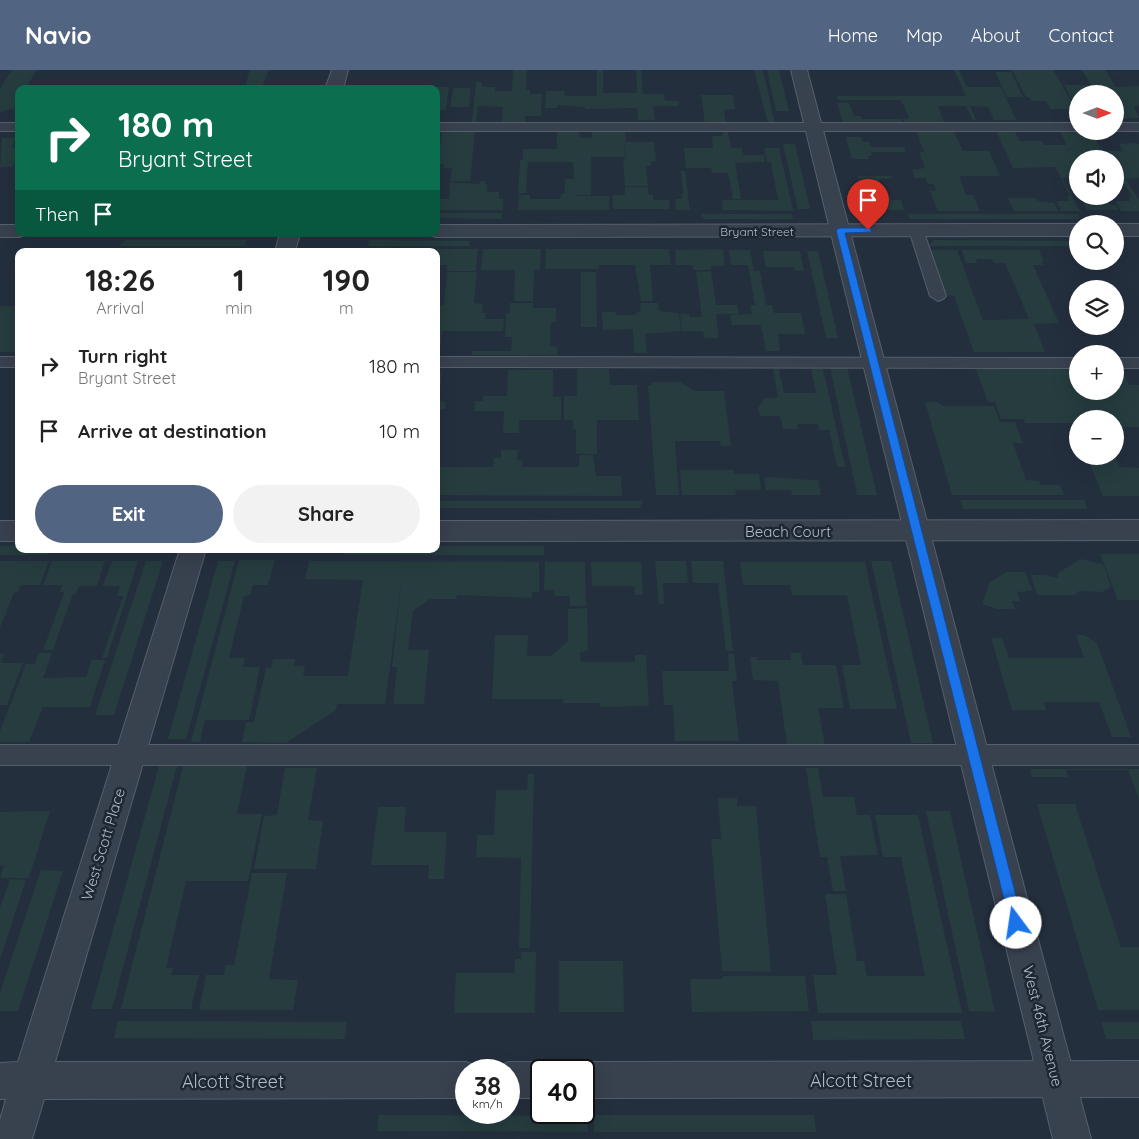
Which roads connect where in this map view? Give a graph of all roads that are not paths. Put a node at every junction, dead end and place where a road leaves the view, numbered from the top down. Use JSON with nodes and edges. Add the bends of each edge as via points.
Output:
{"nodes":[{"id":1,"x":340,"y":70,"type":"edge"},
{"id":2,"x":800,"y":70,"type":"edge"},
{"id":3,"x":335,"y":85,"type":"edge"},
{"id":4,"x":1124,"y":126,"type":"edge"},
{"id":5,"x":1139,"y":126,"type":"edge"},
{"id":6,"x":0,"y":127,"type":"edge"},
{"id":7,"x":15,"y":127,"type":"edge"},
{"id":8,"x":440,"y":127,"type":"edge"},
{"id":9,"x":814,"y":127,"type":"junction"},
{"id":10,"x":1069,"y":127,"type":"edge"},
{"id":11,"x":840,"y":230,"type":"junction"},
{"id":12,"x":916,"y":230,"type":"junction"},
{"id":13,"x":1069,"y":230,"type":"edge"},
{"id":14,"x":1124,"y":230,"type":"edge"},
{"id":15,"x":1139,"y":230,"type":"edge"},
{"id":16,"x":0,"y":231,"type":"edge"},
{"id":17,"x":15,"y":231,"type":"edge"},
{"id":18,"x":440,"y":231,"type":"edge"},
{"id":19,"x":938,"y":296,"type":"dead end"},
{"id":20,"x":0,"y":362,"type":"edge"},
{"id":21,"x":15,"y":362,"type":"edge"},
{"id":22,"x":440,"y":362,"type":"edge"},
{"id":23,"x":874,"y":363,"type":"junction"},
{"id":24,"x":1069,"y":363,"type":"edge"},
{"id":25,"x":1124,"y":363,"type":"edge"},
{"id":26,"x":1139,"y":363,"type":"edge"},
{"id":27,"x":917,"y":530,"type":"junction"},
{"id":28,"x":1139,"y":530,"type":"edge"},
{"id":29,"x":0,"y":531,"type":"edge"},
{"id":30,"x":15,"y":531,"type":"edge"},
{"id":31,"x":440,"y":531,"type":"edge"},
{"id":32,"x":193,"y":553,"type":"edge"},
{"id":33,"x":0,"y":755,"type":"edge"},
{"id":34,"x":130,"y":755,"type":"junction"},
{"id":35,"x":974,"y":755,"type":"junction"},
{"id":36,"x":1139,"y":755,"type":"edge"},
{"id":37,"x":455,"y":1080,"type":"edge"},
{"id":38,"x":595,"y":1080,"type":"edge"},
{"id":39,"x":1056,"y":1080,"type":"junction"},
{"id":40,"x":1139,"y":1080,"type":"edge"},
{"id":41,"x":15,"y":1081,"type":"edge"},
{"id":42,"x":13,"y":1139,"type":"edge"},
{"id":43,"x":1072,"y":1139,"type":"edge"}],
"edges":[{"from":1,"to":3,"type":"street"},
{"from":2,"to":9,"type":"street","name":"West 46th Avenue"},
{"from":4,"to":5,"type":"lane"},
{"from":6,"to":7,"type":"lane"},
{"from":8,"to":9,"type":"lane"},
{"from":9,"to":10,"type":"lane"},
{"from":9,"to":11,"type":"street","name":"West 46th Avenue"},
{"from":11,"to":12,"type":"street","name":"Bryant Street"},
{"from":11,"to":18,"type":"street","name":"Bryant Street"},
{"from":11,"to":23,"type":"street","name":"West 46th Avenue"},
{"from":12,"to":13,"type":"street","name":"Bryant Street"},
{"from":12,"to":19,"type":"lane"},
{"from":14,"to":15,"type":"street"},
{"from":16,"to":17,"type":"street"},
{"from":20,"to":21,"type":"lane"},
{"from":22,"to":23,"type":"lane"},
{"from":23,"to":24,"type":"lane"},
{"from":23,"to":27,"type":"street","name":"West 46th Avenue"},
{"from":25,"to":26,"type":"lane"},
{"from":27,"to":28,"type":"street","name":"Beach Court"},
{"from":27,"to":31,"type":"street","name":"Beach Court"},
{"from":27,"to":35,"type":"street","name":"West 46th Avenue"},
{"from":29,"to":30,"type":"street"},
{"from":32,"to":34,"type":"street","name":"West Scott Place"},
{"from":33,"to":34,"type":"lane"},
{"from":34,"to":35,"type":"lane"},
{"from":34,"to":41,"type":"street","name":"West Scott Place"},
{"from":35,"to":36,"type":"lane"},
{"from":35,"to":39,"type":"street","name":"West 46th Avenue"},
{"from":37,"to":41,"type":"street","name":"Alcott Street"},
{"from":38,"to":39,"type":"street","name":"Alcott Street"},
{"from":39,"to":40,"type":"street","name":"Alcott Street"},
{"from":39,"to":43,"type":"street","name":"West 46th Avenue"},
{"from":41,"to":42,"type":"street","name":"West Scott Place"}]}
